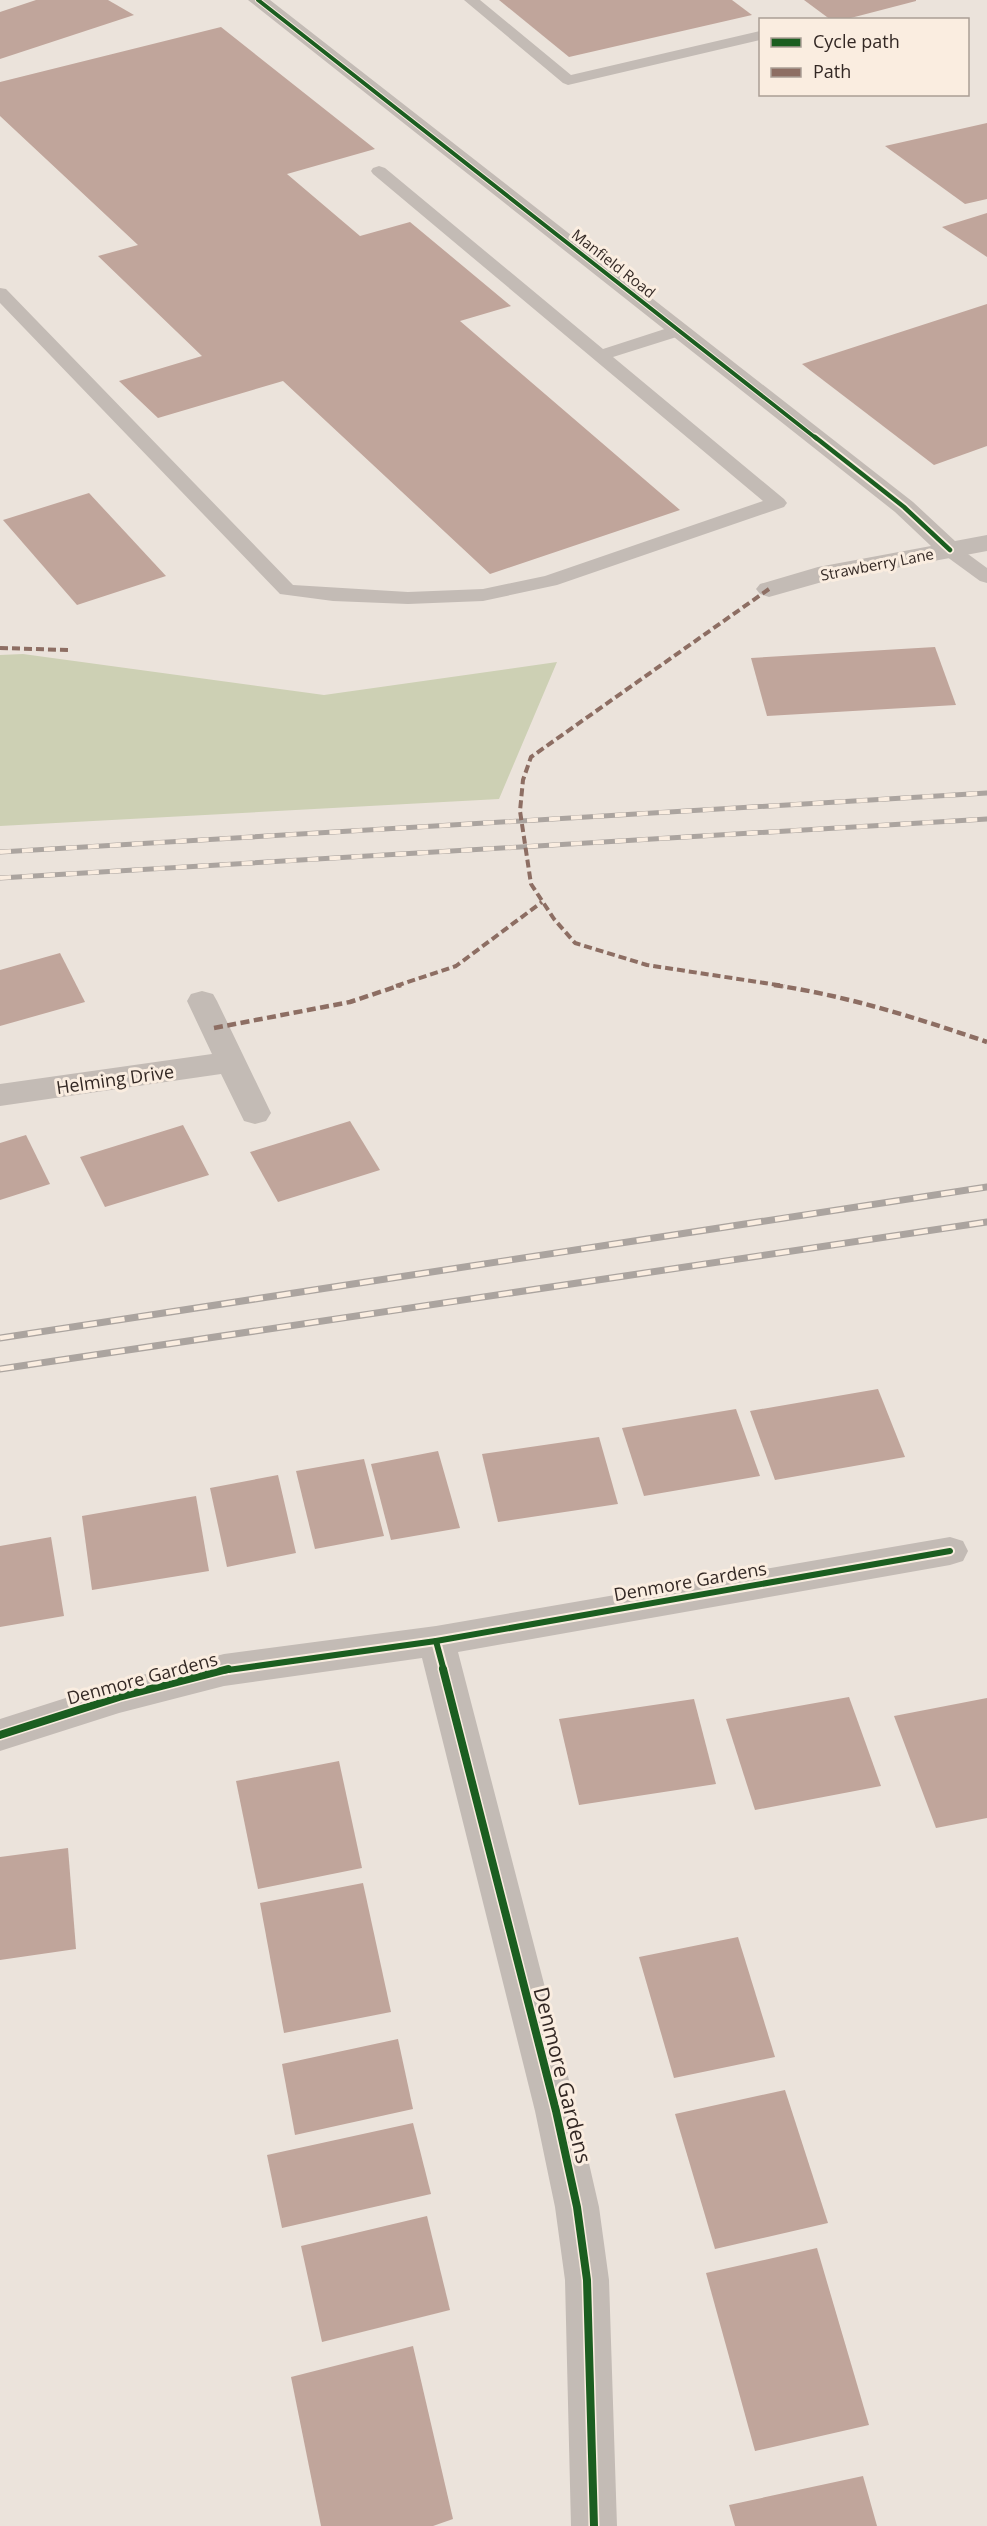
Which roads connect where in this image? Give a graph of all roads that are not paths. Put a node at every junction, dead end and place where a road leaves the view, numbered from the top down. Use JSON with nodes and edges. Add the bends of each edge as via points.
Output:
{"nodes":[{"id":1,"x":258,"y":0,"type":"edge"},
{"id":2,"x":471,"y":0,"type":"edge"},
{"id":3,"x":759,"y":36,"type":"edge"},
{"id":4,"x":379,"y":171,"type":"dead end"},
{"id":5,"x":0,"y":293,"type":"edge"},
{"id":6,"x":680,"y":330,"type":"junction"},
{"id":7,"x":600,"y":355,"type":"junction"},
{"id":8,"x":987,"y":543,"type":"edge"},
{"id":9,"x":950,"y":550,"type":"junction"},
{"id":10,"x":987,"y":577,"type":"edge"},
{"id":11,"x":769,"y":589,"type":"dead end"},
{"id":12,"x":202,"y":1001,"type":"dead end"},
{"id":13,"x":230,"y":1062,"type":"junction"},
{"id":14,"x":0,"y":1095,"type":"edge"},
{"id":15,"x":255,"y":1113,"type":"dead end"},
{"id":16,"x":950,"y":1551,"type":"dead end"},
{"id":17,"x":436,"y":1641,"type":"junction"},
{"id":18,"x":0,"y":1735,"type":"edge"},
{"id":19,"x":594,"y":2526,"type":"edge"}],
"edges":[{"from":1,"to":6,"type":"street","name":"Manfield Road"},
{"from":2,"to":3,"type":"lane","via":[[568,80]]},
{"from":4,"to":7,"type":"lane"},
{"from":5,"to":7,"type":"lane","via":[[287,590],[333,595],[483,595],[550,581],[777,503]]},
{"from":6,"to":7,"type":"lane"},
{"from":6,"to":9,"type":"street","name":"Manfield Road","via":[[904,507]]},
{"from":8,"to":9,"type":"street","name":"Strawberry Lane"},
{"from":9,"to":10,"type":"lane"},
{"from":9,"to":11,"type":"street","name":"Strawberry Lane","via":[[818,575]]},
{"from":12,"to":13,"type":"street"},
{"from":13,"to":14,"type":"street","name":"Helming Drive"},
{"from":13,"to":15,"type":"street"},
{"from":16,"to":17,"type":"street","name":"Denmore Gardens"},
{"from":17,"to":18,"type":"street","name":"Denmore Gardens","via":[[224,1670],[119,1697]]},
{"from":17,"to":19,"type":"street","name":"Denmore Gardens","via":[[577,2207],[586,2280]]}]}
